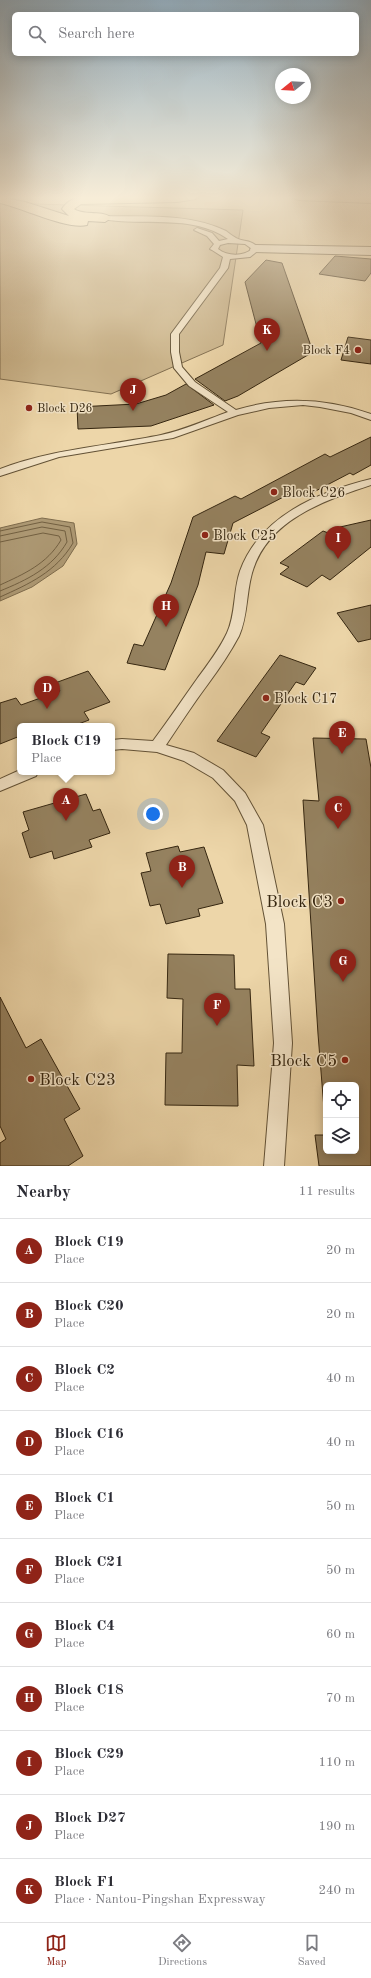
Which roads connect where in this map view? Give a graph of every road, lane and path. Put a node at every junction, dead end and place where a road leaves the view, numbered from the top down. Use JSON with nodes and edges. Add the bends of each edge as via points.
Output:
{"nodes":[{"id":1,"x":217,"y":251,"type":"edge"},
{"id":2,"x":252,"y":251,"type":"edge"},
{"id":3,"x":227,"y":255,"type":"junction"},
{"id":4,"x":235,"y":413,"type":"junction"},
{"id":5,"x":371,"y":417,"type":"edge"},
{"id":6,"x":0,"y":473,"type":"edge"},
{"id":7,"x":371,"y":482,"type":"edge"},
{"id":8,"x":115,"y":745,"type":"edge"},
{"id":9,"x":157,"y":747,"type":"junction"},
{"id":10,"x":24,"y":775,"type":"edge"},
{"id":11,"x":0,"y":785,"type":"edge"},
{"id":12,"x":274,"y":1166,"type":"edge"}],
"edges":[{"from":1,"to":3,"type":"lane"},
{"from":2,"to":3,"type":"lane","via":[[247,255]]},
{"from":3,"to":4,"type":"lane","via":[[224,268],[175,334],[175,352],[178,368],[192,384]]},
{"from":4,"to":5,"type":"lane","via":[[262,405],[292,402],[324,404],[354,410]]},
{"from":4,"to":6,"type":"lane","via":[[201,427],[161,438],[47,456]]},
{"from":7,"to":9,"type":"lane","via":[[301,508],[266,536],[254,553],[246,572],[241,609],[234,633],[220,658]]},
{"from":8,"to":9,"type":"lane"},
{"from":9,"to":12,"type":"lane","via":[[189,757],[218,774],[240,797],[254,825],[275,924],[283,1042]]},
{"from":10,"to":11,"type":"lane"}]}
